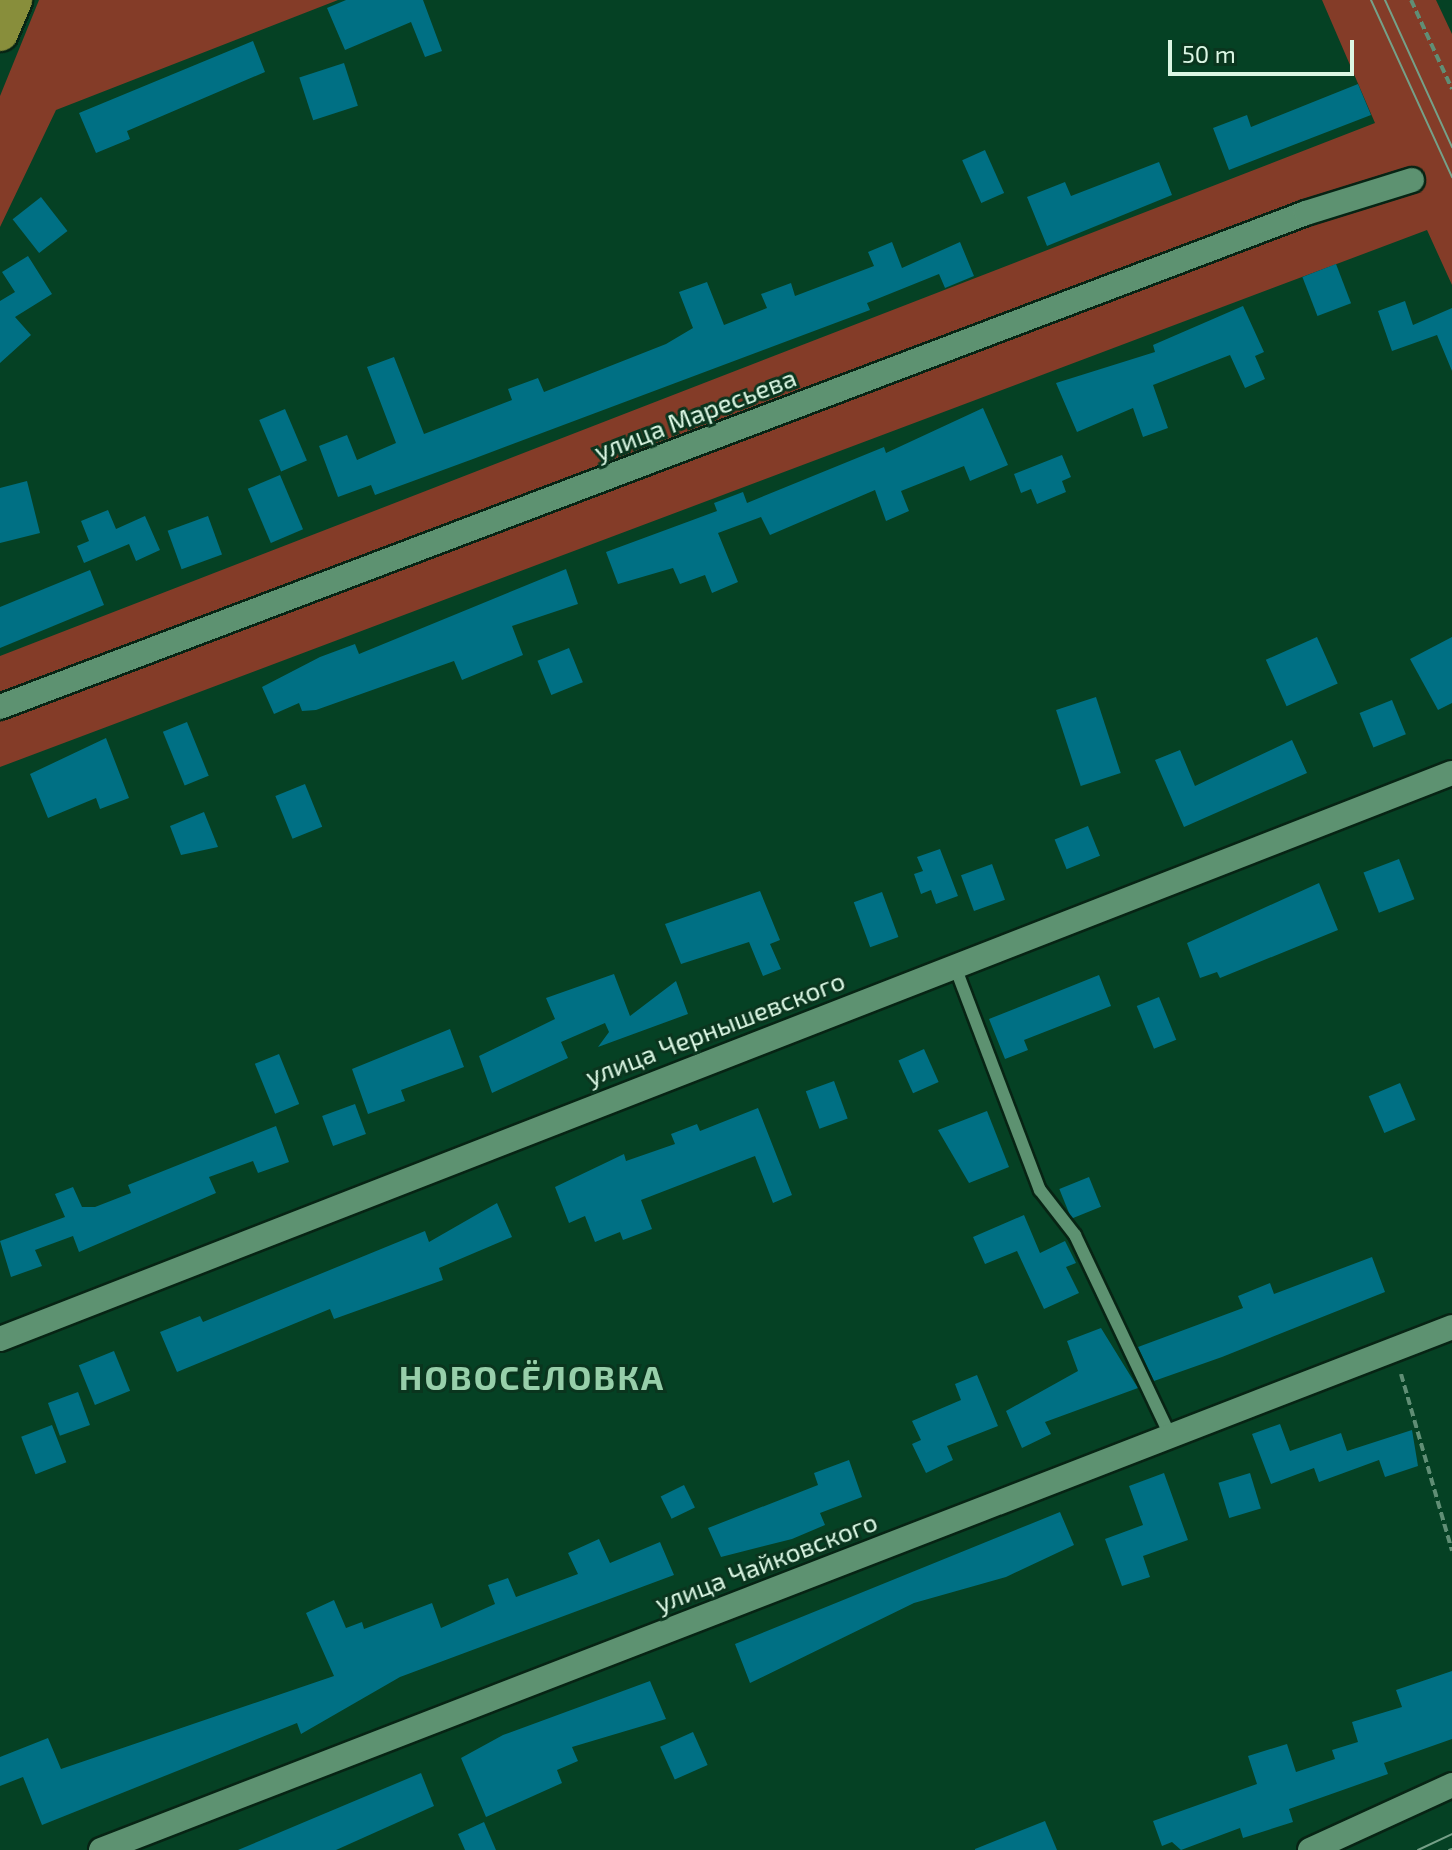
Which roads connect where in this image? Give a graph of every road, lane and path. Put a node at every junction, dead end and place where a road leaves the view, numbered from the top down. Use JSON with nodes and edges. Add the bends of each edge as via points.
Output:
{"nodes":[{"id":1,"x":14,"y":0,"type":"edge"},
{"id":2,"x":1411,"y":0,"type":"edge"},
{"id":3,"x":0,"y":33,"type":"edge"},
{"id":4,"x":1452,"y":89,"type":"edge"},
{"id":5,"x":1412,"y":180,"type":"dead end"},
{"id":6,"x":0,"y":707,"type":"edge"},
{"id":7,"x":1452,"y":773,"type":"edge"},
{"id":8,"x":954,"y":964,"type":"junction"},
{"id":9,"x":1452,"y":1327,"type":"edge"},
{"id":10,"x":0,"y":1339,"type":"edge"},
{"id":11,"x":1393,"y":1348,"type":"junction"},
{"id":12,"x":1170,"y":1435,"type":"junction"},
{"id":13,"x":1452,"y":1551,"type":"edge"},
{"id":14,"x":1452,"y":1785,"type":"edge"},
{"id":15,"x":101,"y":1850,"type":"edge"},
{"id":16,"x":1310,"y":1850,"type":"edge"}],
"edges":[{"from":1,"to":3,"type":"main road"},
{"from":2,"to":4,"type":"path"},
{"from":5,"to":6,"type":"street","name":"улица Маресьева","via":[[1306,213]]},
{"from":7,"to":8,"type":"street","name":"улица Чернышевского"},
{"from":8,"to":10,"type":"street","name":"улица Чернышевского"},
{"from":8,"to":12,"type":"lane","via":[[1040,1190],[1075,1235]]},
{"from":9,"to":11,"type":"street","name":"улица Чайковского"},
{"from":11,"to":12,"type":"street","name":"улица Чайковского"},
{"from":11,"to":13,"type":"path"},
{"from":12,"to":15,"type":"street","name":"улица Чайковского"},
{"from":14,"to":16,"type":"street"}]}
